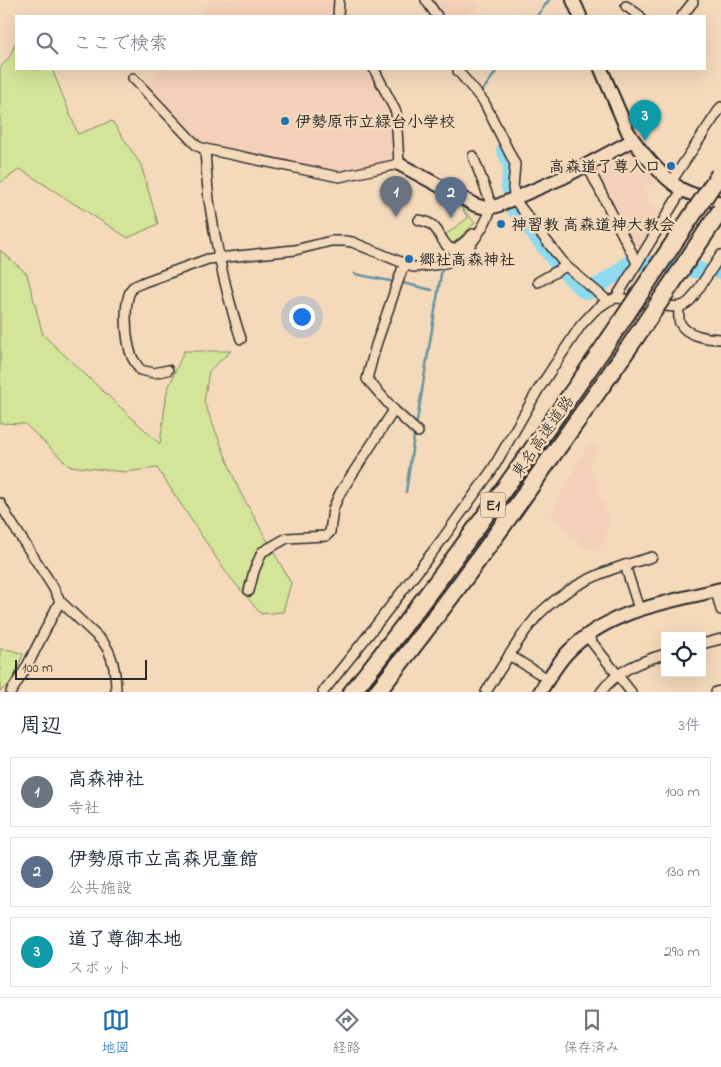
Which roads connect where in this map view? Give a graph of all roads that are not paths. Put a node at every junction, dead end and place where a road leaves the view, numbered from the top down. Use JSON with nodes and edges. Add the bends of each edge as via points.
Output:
{"nodes":[{"id":1,"x":339,"y":0,"type":"edge"},
{"id":2,"x":426,"y":0,"type":"edge"},
{"id":3,"x":573,"y":0,"type":"edge"},
{"id":4,"x":693,"y":1,"type":"edge"},
{"id":5,"x":626,"y":6,"type":"dead end"},
{"id":6,"x":338,"y":15,"type":"edge"},
{"id":7,"x":436,"y":15,"type":"edge"},
{"id":8,"x":580,"y":15,"type":"edge"},
{"id":9,"x":639,"y":15,"type":"edge"},
{"id":10,"x":683,"y":15,"type":"edge"},
{"id":11,"x":375,"y":70,"type":"edge"},
{"id":12,"x":458,"y":70,"type":"edge"},
{"id":13,"x":601,"y":70,"type":"edge"},
{"id":14,"x":133,"y":78,"type":"dead end"},
{"id":15,"x":721,"y":107,"type":"edge"},
{"id":16,"x":633,"y":140,"type":"junction"},
{"id":17,"x":205,"y":149,"type":"junction"},
{"id":18,"x":474,"y":156,"type":"dead end"},
{"id":19,"x":399,"y":164,"type":"junction"},
{"id":20,"x":587,"y":165,"type":"junction"},
{"id":21,"x":720,"y":174,"type":"edge"},
{"id":22,"x":671,"y":182,"type":"junction"},
{"id":23,"x":682,"y":190,"type":"junction"},
{"id":24,"x":515,"y":198,"type":"junction"},
{"id":25,"x":721,"y":203,"type":"edge"},
{"id":26,"x":492,"y":207,"type":"junction"},
{"id":27,"x":721,"y":210,"type":"edge"},
{"id":28,"x":419,"y":220,"type":"dead end"},
{"id":29,"x":478,"y":234,"type":"junction"},
{"id":30,"x":721,"y":255,"type":"edge"},
{"id":31,"x":219,"y":257,"type":"junction"},
{"id":32,"x":637,"y":264,"type":"junction"},
{"id":33,"x":407,"y":265,"type":"junction"},
{"id":34,"x":566,"y":266,"type":"junction"},
{"id":35,"x":538,"y":282,"type":"dead end"},
{"id":36,"x":612,"y":300,"type":"junction"},
{"id":37,"x":678,"y":307,"type":"junction"},
{"id":38,"x":241,"y":339,"type":"dead end"},
{"id":39,"x":721,"y":339,"type":"edge"},
{"id":40,"x":168,"y":370,"type":"dead end"},
{"id":41,"x":394,"y":410,"type":"junction"},
{"id":42,"x":418,"y":432,"type":"dead end"},
{"id":43,"x":0,"y":503,"type":"edge"},
{"id":44,"x":652,"y":557,"type":"dead end"},
{"id":45,"x":625,"y":565,"type":"junction"},
{"id":46,"x":719,"y":590,"type":"edge"},
{"id":47,"x":249,"y":591,"type":"dead end"},
{"id":48,"x":60,"y":601,"type":"junction"},
{"id":49,"x":639,"y":609,"type":"junction"},
{"id":50,"x":721,"y":610,"type":"edge"},
{"id":51,"x":587,"y":636,"type":"junction"},
{"id":52,"x":721,"y":638,"type":"edge"},
{"id":53,"x":706,"y":643,"type":"edge"},
{"id":54,"x":509,"y":655,"type":"junction"},
{"id":55,"x":661,"y":655,"type":"edge"},
{"id":56,"x":618,"y":675,"type":"junction"},
{"id":57,"x":548,"y":679,"type":"junction"},
{"id":58,"x":721,"y":691,"type":"edge"},
{"id":59,"x":11,"y":692,"type":"edge"},
{"id":60,"x":116,"y":692,"type":"edge"},
{"id":61,"x":323,"y":692,"type":"edge"},
{"id":62,"x":352,"y":692,"type":"edge"},
{"id":63,"x":377,"y":692,"type":"edge"},
{"id":64,"x":486,"y":692,"type":"edge"},
{"id":65,"x":540,"y":692,"type":"edge"},
{"id":66,"x":601,"y":692,"type":"edge"},
{"id":67,"x":631,"y":692,"type":"edge"},
{"id":68,"x":716,"y":692,"type":"edge"}],
"edges":[{"from":1,"to":6,"type":"street"},
{"from":2,"to":7,"type":"street"},
{"from":3,"to":8,"type":"street"},
{"from":4,"to":10,"type":"street"},
{"from":5,"to":9,"type":"street"},
{"from":11,"to":19,"type":"street","via":[[396,112]]},
{"from":12,"to":24,"type":"street","via":[[484,102],[515,164]]},
{"from":13,"to":16,"type":"street"},
{"from":14,"to":17,"type":"street","via":[[197,146]]},
{"from":15,"to":22,"type":"street"},
{"from":16,"to":20,"type":"street"},
{"from":16,"to":22,"type":"street"},
{"from":17,"to":19,"type":"street","via":[[339,177]]},
{"from":17,"to":31,"type":"street"},
{"from":18,"to":26,"type":"street"},
{"from":19,"to":26,"type":"street","via":[[475,205]]},
{"from":20,"to":24,"type":"street"},
{"from":20,"to":32,"type":"street"},
{"from":21,"to":62,"type":"highway","name":"東名高速道路","number":"E1","bridge":true,"via":[[599,356],[476,530]]},
{"from":22,"to":23,"type":"street"},
{"from":23,"to":25,"type":"street"},
{"from":23,"to":32,"type":"street"},
{"from":24,"to":26,"type":"street"},
{"from":24,"to":34,"type":"street"},
{"from":26,"to":29,"type":"street"},
{"from":27,"to":63,"type":"highway","name":"東名高速道路","number":"E1","bridge":true,"via":[[610,375],[487,548]]},
{"from":28,"to":29,"type":"street","via":[[433,225],[443,242],[453,249],[473,234]]},
{"from":29,"to":33,"type":"street","via":[[453,260],[418,267]]},
{"from":30,"to":37,"type":"street","via":[[689,302]]},
{"from":31,"to":33,"type":"street","via":[[295,250],[344,241]]},
{"from":31,"to":38,"type":"street"},
{"from":31,"to":40,"type":"street","via":[[144,282],[134,287],[128,297],[126,310],[132,357],[140,370],[154,373]]},
{"from":32,"to":36,"type":"street"},
{"from":33,"to":41,"type":"street","via":[[402,270],[367,379]]},
{"from":34,"to":35,"type":"street"},
{"from":34,"to":36,"type":"street"},
{"from":36,"to":37,"type":"street"},
{"from":36,"to":61,"type":"street","via":[[581,325],[492,470]]},
{"from":37,"to":39,"type":"street","via":[[679,322],[683,328],[694,334]]},
{"from":41,"to":42,"type":"street"},
{"from":41,"to":47,"type":"street","via":[[340,493],[333,510],[330,532],[326,536],[287,538],[262,552]]},
{"from":43,"to":48,"type":"street"},
{"from":44,"to":45,"type":"street"},
{"from":45,"to":49,"type":"street"},
{"from":45,"to":54,"type":"street","via":[[577,586],[554,602],[537,616]]},
{"from":46,"to":49,"type":"street"},
{"from":46,"to":50,"type":"street"},
{"from":48,"to":59,"type":"street"},
{"from":48,"to":60,"type":"street","via":[[109,649],[114,663]]},
{"from":49,"to":51,"type":"street"},
{"from":51,"to":56,"type":"street"},
{"from":51,"to":57,"type":"street","via":[[568,651]]},
{"from":52,"to":53,"type":"street"},
{"from":54,"to":57,"type":"street"},
{"from":54,"to":64,"type":"street"},
{"from":55,"to":56,"type":"street","via":[[636,664]]},
{"from":56,"to":66,"type":"street"},
{"from":56,"to":67,"type":"street"},
{"from":57,"to":65,"type":"street"},
{"from":58,"to":68,"type":"street"}]}
